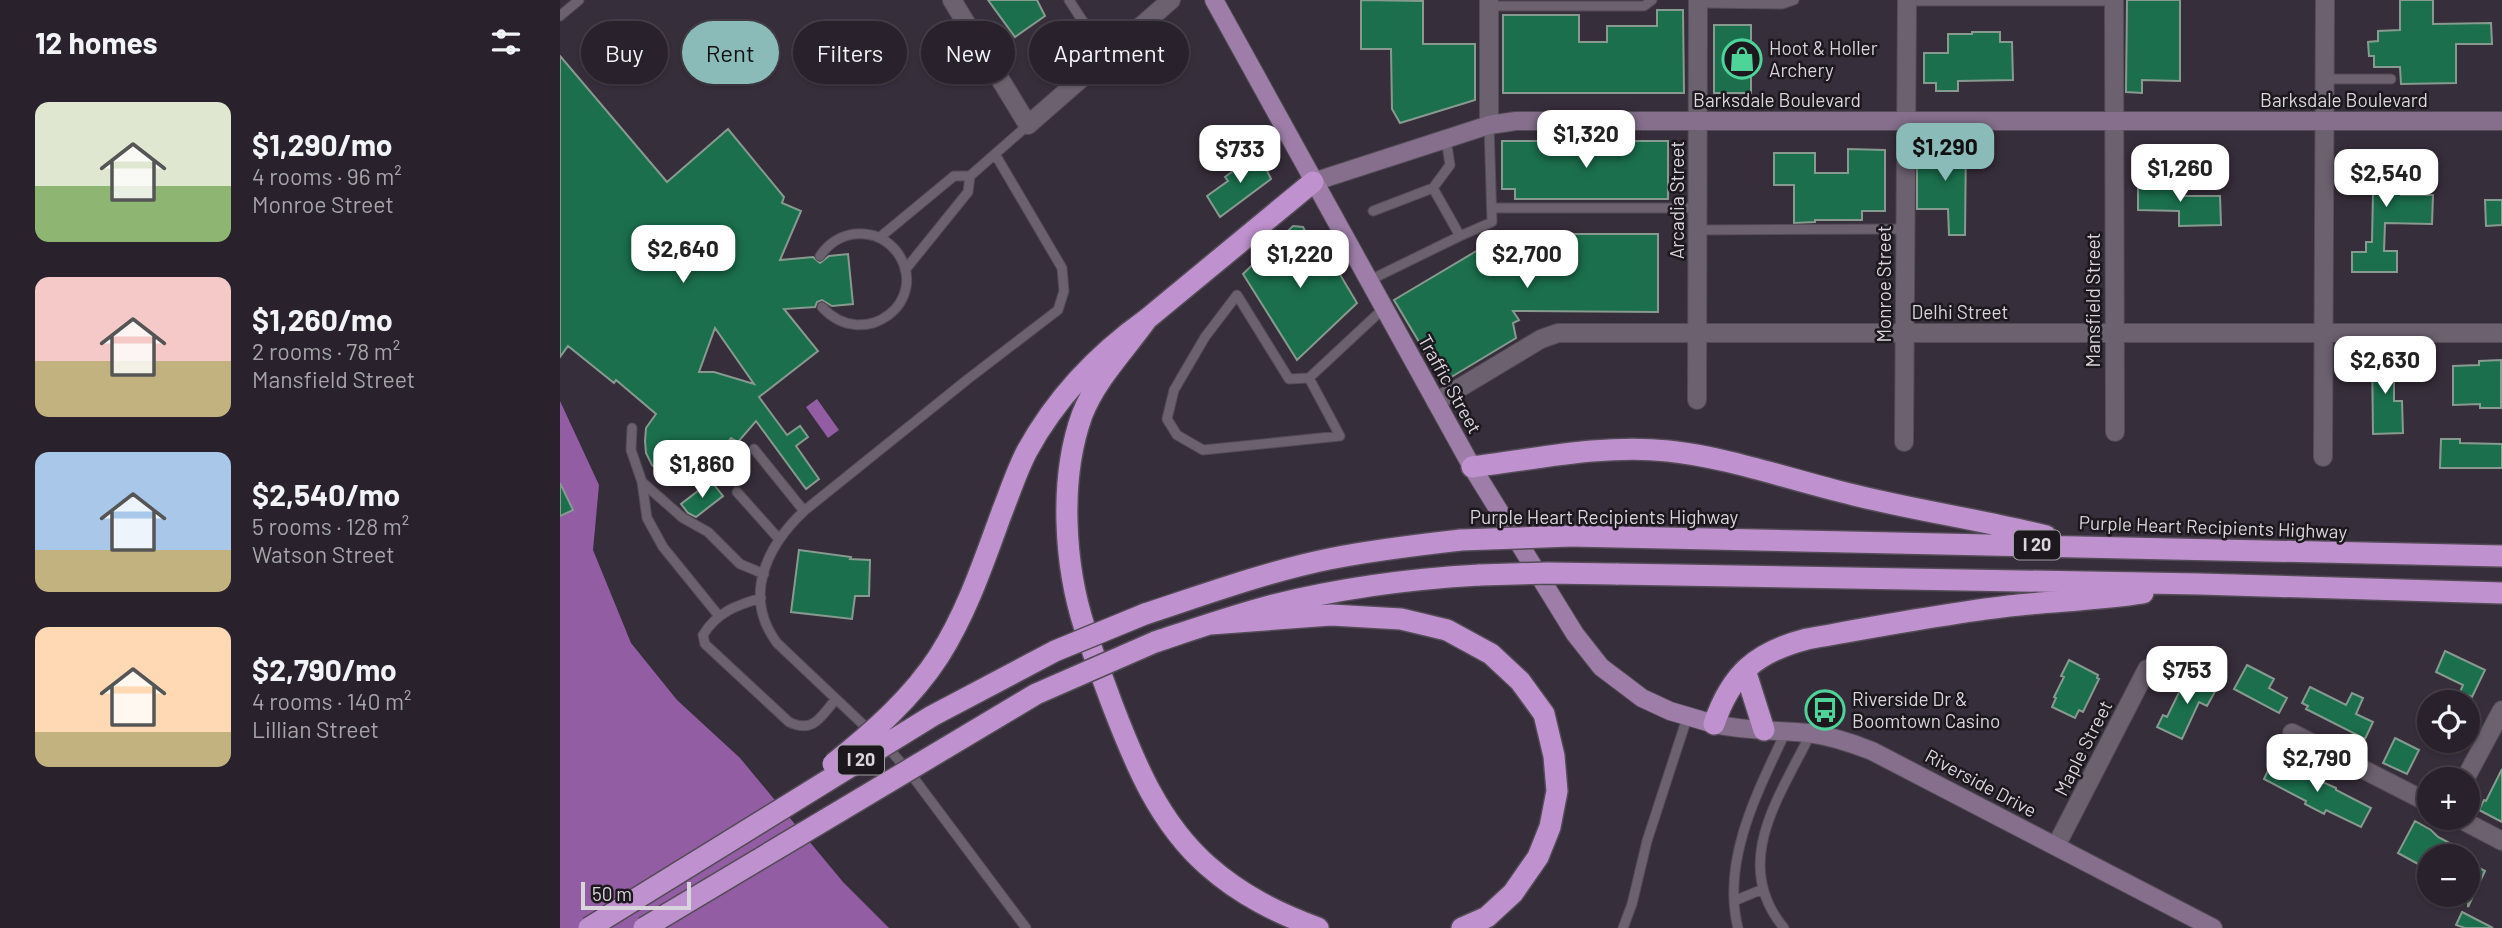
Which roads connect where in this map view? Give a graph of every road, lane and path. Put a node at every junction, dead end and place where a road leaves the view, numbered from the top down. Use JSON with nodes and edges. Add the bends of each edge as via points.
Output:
{"nodes":[{"id":1,"x":579,"y":0,"type":"edge"},
{"id":2,"x":952,"y":0,"type":"edge"},
{"id":3,"x":1069,"y":0,"type":"edge"},
{"id":4,"x":1171,"y":0,"type":"edge"},
{"id":5,"x":1214,"y":0,"type":"edge"},
{"id":6,"x":1652,"y":0,"type":"edge"},
{"id":7,"x":1794,"y":0,"type":"edge"},
{"id":8,"x":1907,"y":0,"type":"edge"},
{"id":9,"x":2058,"y":0,"type":"edge"},
{"id":10,"x":2114,"y":0,"type":"edge"},
{"id":11,"x":2325,"y":0,"type":"edge"},
{"id":12,"x":1698,"y":1,"type":"edge"},
{"id":13,"x":1489,"y":3,"type":"edge"},
{"id":14,"x":560,"y":16,"type":"edge"},
{"id":15,"x":1083,"y":21,"type":"edge"},
{"id":16,"x":1147,"y":21,"type":"edge"},
{"id":17,"x":2326,"y":79,"type":"junction"},
{"id":18,"x":2391,"y":79,"type":"dead end"},
{"id":19,"x":1075,"y":84,"type":"edge"},
{"id":20,"x":1698,"y":121,"type":"junction"},
{"id":21,"x":1906,"y":121,"type":"junction"},
{"id":22,"x":2114,"y":121,"type":"junction"},
{"id":23,"x":2326,"y":121,"type":"junction"},
{"id":24,"x":2502,"y":121,"type":"edge"},
{"id":25,"x":1028,"y":125,"type":"junction"},
{"id":26,"x":1489,"y":125,"type":"junction"},
{"id":27,"x":1446,"y":139,"type":"junction"},
{"id":28,"x":995,"y":153,"type":"junction"},
{"id":29,"x":970,"y":176,"type":"junction"},
{"id":30,"x":1313,"y":182,"type":"junction"},
{"id":31,"x":1433,"y":188,"type":"junction"},
{"id":32,"x":1492,"y":208,"type":"junction"},
{"id":33,"x":1698,"y":208,"type":"junction"},
{"id":34,"x":1373,"y":211,"type":"dead end"},
{"id":35,"x":1906,"y":229,"type":"junction"},
{"id":36,"x":1698,"y":230,"type":"junction"},
{"id":37,"x":1460,"y":236,"type":"junction"},
{"id":38,"x":879,"y":238,"type":"junction"},
{"id":39,"x":820,"y":256,"type":"dead end"},
{"id":40,"x":905,"y":270,"type":"junction"},
{"id":41,"x":1368,"y":281,"type":"junction"},
{"id":42,"x":822,"y":307,"type":"dead end"},
{"id":43,"x":1383,"y":309,"type":"junction"},
{"id":44,"x":1147,"y":319,"type":"junction"},
{"id":45,"x":1698,"y":332,"type":"junction"},
{"id":46,"x":2324,"y":332,"type":"junction"},
{"id":47,"x":1906,"y":333,"type":"junction"},
{"id":48,"x":2114,"y":333,"type":"junction"},
{"id":49,"x":2502,"y":333,"type":"edge"},
{"id":50,"x":1309,"y":377,"type":"junction"},
{"id":51,"x":1697,"y":400,"type":"dead end"},
{"id":52,"x":1436,"y":402,"type":"junction"},
{"id":53,"x":632,"y":428,"type":"dead end"},
{"id":54,"x":2115,"y":432,"type":"dead end"},
{"id":55,"x":1904,"y":442,"type":"dead end"},
{"id":56,"x":754,"y":449,"type":"dead end"},
{"id":57,"x":2323,"y":457,"type":"dead end"},
{"id":58,"x":1472,"y":467,"type":"junction"},
{"id":59,"x":642,"y":482,"type":"junction"},
{"id":60,"x":737,"y":492,"type":"dead end"},
{"id":61,"x":804,"y":511,"type":"junction"},
{"id":62,"x":778,"y":538,"type":"junction"},
{"id":63,"x":2086,"y":546,"type":"junction"},
{"id":64,"x":2502,"y":546,"type":"edge"},
{"id":65,"x":2403,"y":555,"type":"junction"},
{"id":66,"x":2502,"y":556,"type":"edge"},
{"id":67,"x":764,"y":574,"type":"junction"},
{"id":68,"x":2200,"y":584,"type":"junction"},
{"id":69,"x":2502,"y":593,"type":"edge"},
{"id":70,"x":761,"y":598,"type":"junction"},
{"id":71,"x":719,"y":616,"type":"junction"},
{"id":72,"x":1210,"y":624,"type":"junction"},
{"id":73,"x":2147,"y":669,"type":"dead end"},
{"id":74,"x":1745,"y":670,"type":"junction"},
{"id":75,"x":836,"y":699,"type":"junction"},
{"id":76,"x":2502,"y":710,"type":"edge"},
{"id":77,"x":1687,"y":718,"type":"junction"},
{"id":78,"x":1714,"y":724,"type":"junction"},
{"id":79,"x":1764,"y":730,"type":"junction"},
{"id":80,"x":1786,"y":732,"type":"junction"},
{"id":81,"x":1811,"y":733,"type":"junction"},
{"id":82,"x":2292,"y":733,"type":"dead end"},
{"id":83,"x":2471,"y":767,"type":"edge"},
{"id":84,"x":2417,"y":797,"type":"edge"},
{"id":85,"x":768,"y":816,"type":"junction"},
{"id":86,"x":2480,"y":830,"type":"edge"},
{"id":87,"x":2502,"y":841,"type":"edge"},
{"id":88,"x":2056,"y":846,"type":"junction"},
{"id":89,"x":1763,"y":890,"type":"junction"},
{"id":90,"x":1734,"y":901,"type":"junction"},
{"id":91,"x":589,"y":928,"type":"edge"},
{"id":92,"x":644,"y":928,"type":"edge"},
{"id":93,"x":1027,"y":928,"type":"edge"},
{"id":94,"x":1318,"y":928,"type":"edge"},
{"id":95,"x":1462,"y":928,"type":"edge"},
{"id":96,"x":1623,"y":928,"type":"edge"},
{"id":97,"x":1738,"y":928,"type":"edge"},
{"id":98,"x":1784,"y":928,"type":"edge"},
{"id":99,"x":2213,"y":928,"type":"edge"}],
"edges":[{"from":1,"to":14,"type":"lane"},
{"from":2,"to":25,"type":"street"},
{"from":3,"to":15,"type":"lane"},
{"from":4,"to":16,"type":"street"},
{"from":5,"to":30,"type":"main road","name":"Traffic Street"},
{"from":6,"to":13,"type":"lane","via":[[1643,6]]},
{"from":7,"to":12,"type":"lane","via":[[1782,4]]},
{"from":8,"to":9,"type":"lane"},
{"from":8,"to":21,"type":"street","name":"Monroe Street"},
{"from":9,"to":10,"type":"lane"},
{"from":10,"to":22,"type":"street","name":"Mansfield Street"},
{"from":11,"to":17,"type":"street"},
{"from":12,"to":20,"type":"street","name":"Arcadia Street"},
{"from":13,"to":26,"type":"street"},
{"from":17,"to":18,"type":"lane"},
{"from":17,"to":23,"type":"street"},
{"from":19,"to":25,"type":"street"},
{"from":20,"to":21,"type":"main road","name":"Barksdale Boulevard"},
{"from":20,"to":26,"type":"main road","name":"Barksdale Boulevard"},
{"from":20,"to":33,"type":"street","name":"Arcadia Street"},
{"from":21,"to":22,"type":"main road","name":"Barksdale Boulevard"},
{"from":21,"to":35,"type":"street","name":"Monroe Street"},
{"from":22,"to":23,"type":"main road","name":"Barksdale Boulevard"},
{"from":22,"to":48,"type":"street","name":"Mansfield Street"},
{"from":23,"to":24,"type":"main road","name":"Barksdale Boulevard"},
{"from":23,"to":46,"type":"street"},
{"from":25,"to":28,"type":"lane"},
{"from":26,"to":27,"type":"main road","name":"Barksdale Boulevard"},
{"from":26,"to":32,"type":"lane"},
{"from":27,"to":30,"type":"main road","name":"Barksdale Boulevard"},
{"from":27,"to":31,"type":"lane","via":[[1450,165]]},
{"from":28,"to":29,"type":"lane"},
{"from":28,"to":61,"type":"lane","via":[[1062,268],[1061,306]]},
{"from":29,"to":38,"type":"lane","via":[[954,176]]},
{"from":29,"to":40,"type":"lane","via":[[968,192]]},
{"from":30,"to":41,"type":"main road","name":"Traffic Street"},
{"from":30,"to":44,"type":"highway"},
{"from":31,"to":34,"type":"lane"},
{"from":31,"to":37,"type":"lane"},
{"from":32,"to":33,"type":"lane"},
{"from":32,"to":37,"type":"lane","via":[[1492,222]]},
{"from":33,"to":36,"type":"street","name":"Arcadia Street"},
{"from":35,"to":36,"type":"lane"},
{"from":35,"to":47,"type":"street","name":"Monroe Street"},
{"from":36,"to":45,"type":"street","name":"Arcadia Street"},
{"from":37,"to":41,"type":"lane"},
{"from":38,"to":39,"type":"lane","via":[[863,234],[841,237]]},
{"from":38,"to":40,"type":"lane","via":[[894,248]]},
{"from":40,"to":42,"type":"lane","via":[[901,299],[891,314],[875,323],[848,324]]},
{"from":41,"to":43,"type":"main road","name":"Traffic Street"},
{"from":43,"to":50,"type":"lane"},
{"from":43,"to":52,"type":"main road","name":"Traffic Street"},
{"from":44,"to":85,"type":"highway","bridge":true,"via":[[1118,339],[1065,393],[1026,453],[968,602],[939,657],[904,701]]},
{"from":44,"to":94,"type":"highway","via":[[1094,391],[1075,442],[1069,477],[1069,550],[1084,629],[1134,760],[1178,833],[1207,865],[1244,894]]},
{"from":45,"to":47,"type":"street","name":"Delhi Street"},
{"from":45,"to":51,"type":"street","name":"Arcadia Street"},
{"from":45,"to":52,"type":"street","name":"Delhi Street","via":[[1549,335]]},
{"from":46,"to":48,"type":"street","name":"Delhi Street"},
{"from":46,"to":49,"type":"street","name":"Delhi Street"},
{"from":46,"to":57,"type":"street"},
{"from":47,"to":48,"type":"street","name":"Delhi Street"},
{"from":47,"to":55,"type":"street","name":"Monroe Street"},
{"from":48,"to":54,"type":"street","name":"Mansfield Street"},
{"from":50,"to":50,"type":"lane","via":[[1340,436],[1203,450],[1177,435],[1167,419],[1179,380],[1237,295],[1289,379]]},
{"from":52,"to":58,"type":"main road","name":"Traffic Street"},
{"from":53,"to":59,"type":"lane","via":[[631,450]]},
{"from":56,"to":61,"type":"lane"},
{"from":58,"to":63,"type":"highway","via":[[1618,450],[1668,451]]},
{"from":58,"to":77,"type":"main road","name":"Traffic Street","via":[[1593,657],[1643,698]]},
{"from":59,"to":67,"type":"lane","via":[[683,518],[708,532],[740,564]]},
{"from":59,"to":71,"type":"lane","via":[[647,518],[663,547]]},
{"from":60,"to":62,"type":"lane"},
{"from":61,"to":62,"type":"lane"},
{"from":62,"to":67,"type":"lane"},
{"from":63,"to":65,"type":"highway","name":"Purple Heart Recipients Highway","number":"I 20"},
{"from":63,"to":85,"type":"highway","name":"Purple Heart Recipients Highway","number":"I 20","bridge":true,"via":[[1571,536],[1461,540],[1328,559],[1145,614],[1055,651],[932,716]]},
{"from":64,"to":65,"type":"highway"},
{"from":65,"to":66,"type":"highway","name":"Purple Heart Recipients Highway","number":"I 20"},
{"from":67,"to":70,"type":"lane"},
{"from":68,"to":69,"type":"highway","number":"I 20"},
{"from":68,"to":72,"type":"highway","number":"I 20","bridge":true,"via":[[1480,575],[1331,593]]},
{"from":68,"to":74,"type":"highway","via":[[2099,600],[1995,608],[1807,639],[1767,653]]},
{"from":70,"to":71,"type":"lane"},
{"from":70,"to":75,"type":"lane","via":[[764,618],[777,643]]},
{"from":71,"to":75,"type":"lane","via":[[703,635],[705,644],[789,722],[800,727],[813,725]]},
{"from":72,"to":92,"type":"highway","number":"I 20","bridge":true,"via":[[1155,642],[1036,694]]},
{"from":72,"to":95,"type":"highway","via":[[1331,615],[1401,619],[1447,630],[1491,654],[1520,681],[1544,714],[1554,756],[1557,791],[1550,827],[1538,857],[1513,893],[1487,917]]},
{"from":73,"to":88,"type":"street","name":"Maple Street"},
{"from":74,"to":78,"type":"highway","via":[[1724,697]]},
{"from":74,"to":79,"type":"highway"},
{"from":75,"to":93,"type":"lane","via":[[894,754]]},
{"from":76,"to":83,"type":"street"},
{"from":77,"to":78,"type":"main road","name":"Traffic Street"},
{"from":77,"to":96,"type":"lane"},
{"from":78,"to":79,"type":"main road","name":"Riverside Drive"},
{"from":79,"to":80,"type":"main road","name":"Riverside Drive"},
{"from":80,"to":81,"type":"main road","name":"Riverside Drive"},
{"from":80,"to":90,"type":"lane","via":[[1745,823]]},
{"from":81,"to":88,"type":"main road","name":"Riverside Drive","via":[[1872,751]]},
{"from":81,"to":89,"type":"lane","via":[[1763,838],[1759,861]]},
{"from":82,"to":84,"type":"street"},
{"from":85,"to":91,"type":"highway","name":"Purple Heart Recipients Highway","number":"I 20","bridge":true},
{"from":86,"to":87,"type":"street"},
{"from":88,"to":99,"type":"main road","name":"Riverside Drive"},
{"from":89,"to":90,"type":"lane"},
{"from":89,"to":98,"type":"lane"},
{"from":90,"to":97,"type":"lane"}]}
